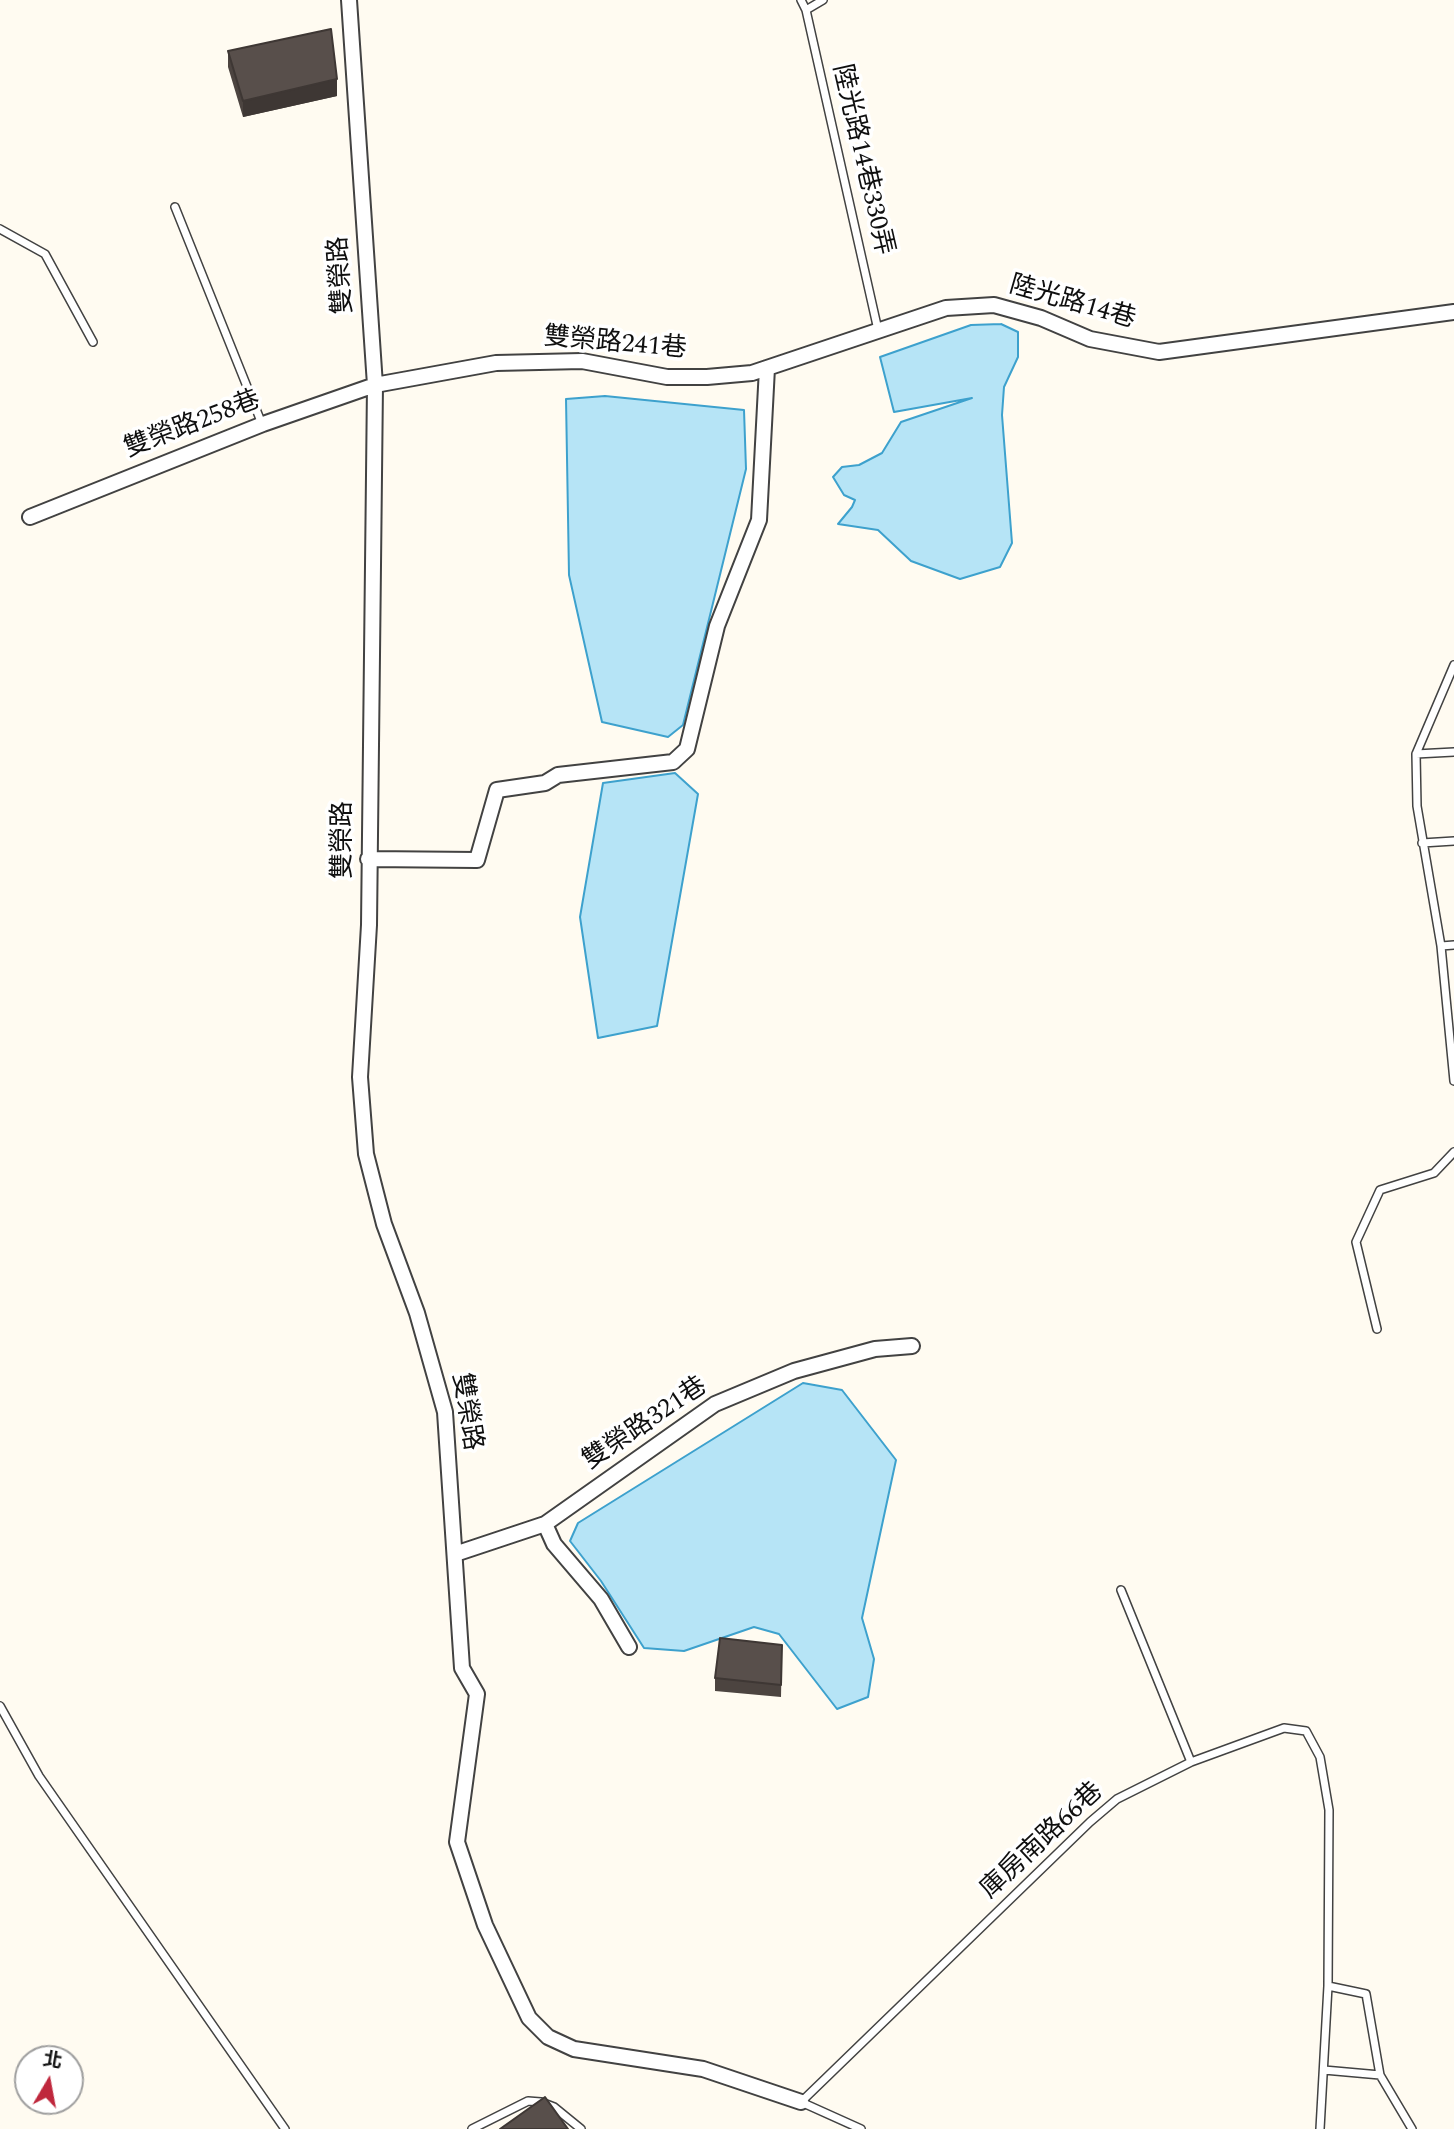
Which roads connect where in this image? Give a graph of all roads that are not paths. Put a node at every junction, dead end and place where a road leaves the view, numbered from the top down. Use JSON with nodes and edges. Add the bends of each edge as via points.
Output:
{"nodes":[{"id":1,"x":349,"y":0,"type":"edge"},
{"id":2,"x":801,"y":0,"type":"edge"},
{"id":3,"x":823,"y":0,"type":"edge"},
{"id":4,"x":806,"y":10,"type":"junction"},
{"id":5,"x":175,"y":207,"type":"dead end"},
{"id":6,"x":0,"y":229,"type":"edge"},
{"id":7,"x":1454,"y":312,"type":"edge"},
{"id":8,"x":878,"y":330,"type":"junction"},
{"id":9,"x":93,"y":342,"type":"dead end"},
{"id":10,"x":767,"y":368,"type":"junction"},
{"id":11,"x":375,"y":385,"type":"junction"},
{"id":12,"x":263,"y":425,"type":"junction"},
{"id":13,"x":30,"y":517,"type":"dead end"},
{"id":14,"x":1454,"y":665,"type":"edge"},
{"id":15,"x":1454,"y":751,"type":"edge"},
{"id":16,"x":1416,"y":754,"type":"junction"},
{"id":17,"x":1454,"y":841,"type":"edge"},
{"id":18,"x":1422,"y":844,"type":"junction"},
{"id":19,"x":368,"y":859,"type":"junction"},
{"id":20,"x":1454,"y":945,"type":"edge"},
{"id":21,"x":1441,"y":946,"type":"junction"},
{"id":22,"x":1454,"y":1081,"type":"edge"},
{"id":23,"x":1454,"y":1152,"type":"edge"},
{"id":24,"x":1377,"y":1329,"type":"dead end"},
{"id":25,"x":912,"y":1346,"type":"dead end"},
{"id":26,"x":545,"y":1524,"type":"junction"},
{"id":27,"x":455,"y":1554,"type":"junction"},
{"id":28,"x":1121,"y":1590,"type":"dead end"},
{"id":29,"x":629,"y":1647,"type":"dead end"},
{"id":30,"x":0,"y":1706,"type":"edge"},
{"id":31,"x":1191,"y":1762,"type":"junction"},
{"id":32,"x":1328,"y":1986,"type":"junction"},
{"id":33,"x":1324,"y":2070,"type":"junction"},
{"id":34,"x":1380,"y":2075,"type":"junction"},
{"id":35,"x":802,"y":2102,"type":"junction"},
{"id":36,"x":285,"y":2129,"type":"edge"},
{"id":37,"x":472,"y":2129,"type":"edge"},
{"id":38,"x":581,"y":2129,"type":"edge"},
{"id":39,"x":861,"y":2129,"type":"edge"},
{"id":40,"x":1320,"y":2129,"type":"edge"},
{"id":41,"x":1412,"y":2129,"type":"edge"}],
"edges":[{"from":1,"to":11,"type":"street","name":"雙榮路"},
{"from":2,"to":4,"type":"lane","name":"陸光路14巷330弄"},
{"from":3,"to":4,"type":"lane"},
{"from":4,"to":8,"type":"lane","name":"陸光路14巷330弄"},
{"from":5,"to":12,"type":"lane"},
{"from":6,"to":9,"type":"lane","via":[[45,254]]},
{"from":7,"to":8,"type":"street","name":"陸光路14巷","via":[[1159,352],[1090,339],[994,305],[946,308]]},
{"from":8,"to":10,"type":"street","name":"陸光路14巷"},
{"from":10,"to":11,"type":"street","name":"雙榮路241巷","via":[[752,373],[667,377],[582,362],[496,363]]},
{"from":10,"to":19,"type":"street","via":[[759,520],[717,626],[687,749],[673,762],[558,775],[545,783],[497,790],[477,860]]},
{"from":11,"to":12,"type":"street","name":"雙榮路258巷"},
{"from":11,"to":19,"type":"street","name":"雙榮路"},
{"from":12,"to":13,"type":"street","name":"雙榮路258巷"},
{"from":14,"to":16,"type":"lane"},
{"from":15,"to":16,"type":"lane"},
{"from":16,"to":18,"type":"lane"},
{"from":17,"to":18,"type":"lane"},
{"from":18,"to":21,"type":"lane"},
{"from":19,"to":27,"type":"street","name":"雙榮路","via":[[360,1077],[366,1154],[445,1412]]},
{"from":20,"to":21,"type":"lane"},
{"from":21,"to":22,"type":"lane"},
{"from":23,"to":24,"type":"lane","via":[[1434,1174],[1380,1190],[1356,1242]]},
{"from":25,"to":26,"type":"street","name":"雙榮路321巷","via":[[875,1349],[794,1371],[715,1404]]},
{"from":26,"to":27,"type":"street","name":"雙榮路321巷"},
{"from":26,"to":29,"type":"street","via":[[554,1544],[601,1599]]},
{"from":27,"to":35,"type":"street","name":"雙榮路","via":[[462,1668],[477,1694],[457,1842],[485,1925],[528,2018],[548,2037],[573,2049],[703,2069]]},
{"from":28,"to":31,"type":"lane"},
{"from":30,"to":36,"type":"lane","via":[[39,1776]]},
{"from":31,"to":32,"type":"lane","name":"庫房南路66巷","via":[[1284,1728],[1306,1731],[1320,1757],[1329,1810]]},
{"from":31,"to":35,"type":"lane","name":"庫房南路66巷","via":[[1117,1799],[1090,1822]]},
{"from":32,"to":33,"type":"lane","name":"庫房南路66巷"},
{"from":32,"to":34,"type":"lane","via":[[1366,1994]]},
{"from":33,"to":34,"type":"lane"},
{"from":33,"to":40,"type":"lane","name":"庫房南路66巷"},
{"from":34,"to":41,"type":"lane"},
{"from":35,"to":39,"type":"lane"},
{"from":37,"to":38,"type":"lane","via":[[528,2101],[554,2107]]}]}
